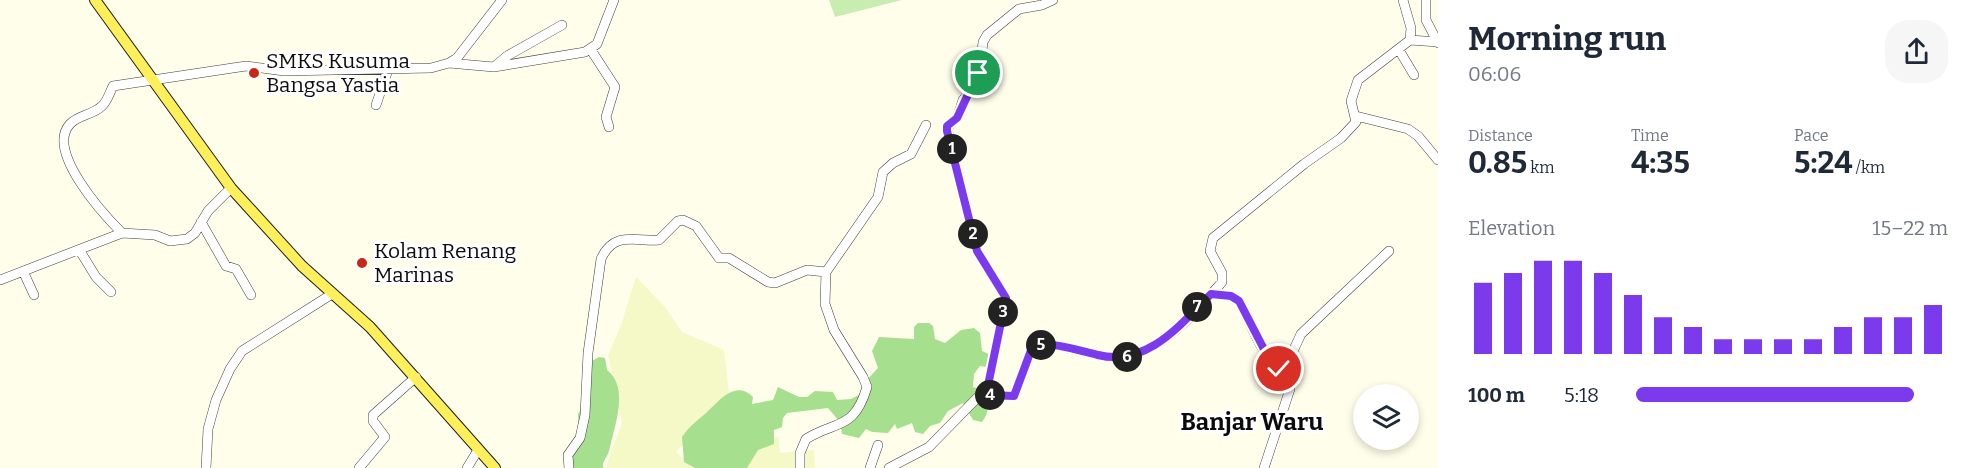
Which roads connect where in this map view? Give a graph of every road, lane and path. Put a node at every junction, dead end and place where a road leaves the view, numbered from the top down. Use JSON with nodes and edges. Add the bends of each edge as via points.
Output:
{"nodes":[{"id":1,"x":95,"y":0,"type":"edge"},
{"id":2,"x":502,"y":0,"type":"edge"},
{"id":3,"x":614,"y":0,"type":"edge"},
{"id":4,"x":1053,"y":0,"type":"edge"},
{"id":5,"x":1403,"y":0,"type":"edge"},
{"id":6,"x":1426,"y":0,"type":"edge"},
{"id":7,"x":562,"y":25,"type":"dead end"},
{"id":8,"x":1410,"y":40,"type":"junction"},
{"id":9,"x":1438,"y":42,"type":"edge"},
{"id":10,"x":591,"y":50,"type":"junction"},
{"id":11,"x":1399,"y":50,"type":"junction"},
{"id":12,"x":449,"y":63,"type":"junction"},
{"id":13,"x":389,"y":67,"type":"junction"},
{"id":14,"x":494,"y":67,"type":"junction"},
{"id":15,"x":1414,"y":75,"type":"dead end"},
{"id":16,"x":152,"y":79,"type":"junction"},
{"id":17,"x":376,"y":105,"type":"dead end"},
{"id":18,"x":1356,"y":116,"type":"junction"},
{"id":19,"x":926,"y":125,"type":"dead end"},
{"id":20,"x":609,"y":127,"type":"dead end"},
{"id":21,"x":1437,"y":157,"type":"edge"},
{"id":22,"x":231,"y":188,"type":"junction"},
{"id":23,"x":201,"y":222,"type":"junction"},
{"id":24,"x":122,"y":233,"type":"junction"},
{"id":25,"x":80,"y":251,"type":"junction"},
{"id":26,"x":1389,"y":251,"type":"dead end"},
{"id":27,"x":23,"y":272,"type":"junction"},
{"id":28,"x":826,"y":272,"type":"junction"},
{"id":29,"x":0,"y":280,"type":"edge"},
{"id":30,"x":111,"y":292,"type":"dead end"},
{"id":31,"x":332,"y":294,"type":"junction"},
{"id":32,"x":1211,"y":294,"type":"junction"},
{"id":33,"x":34,"y":295,"type":"dead end"},
{"id":34,"x":251,"y":295,"type":"dead end"},
{"id":35,"x":1286,"y":373,"type":"junction"},
{"id":36,"x":416,"y":377,"type":"junction"},
{"id":37,"x":986,"y":395,"type":"junction"},
{"id":38,"x":878,"y":445,"type":"dead end"},
{"id":39,"x":478,"y":450,"type":"junction"},
{"id":40,"x":206,"y":468,"type":"edge"},
{"id":41,"x":359,"y":468,"type":"edge"},
{"id":42,"x":467,"y":468,"type":"edge"},
{"id":43,"x":495,"y":468,"type":"edge"},
{"id":44,"x":569,"y":468,"type":"edge"},
{"id":45,"x":800,"y":468,"type":"edge"},
{"id":46,"x":870,"y":468,"type":"edge"},
{"id":47,"x":889,"y":468,"type":"edge"},
{"id":48,"x":1264,"y":468,"type":"edge"}],
"edges":[{"from":1,"to":16,"type":"main road"},
{"from":2,"to":12,"type":"street","via":[[461,54]]},
{"from":3,"to":10,"type":"street","via":[[600,38]]},
{"from":4,"to":37,"type":"street","via":[[1019,9],[987,35],[973,88],[947,128],[977,251],[1006,298]]},
{"from":5,"to":8,"type":"street","via":[[1412,28]]},
{"from":6,"to":9,"type":"street","via":[[1426,20]]},
{"from":7,"to":14,"type":"street"},
{"from":8,"to":9,"type":"street"},
{"from":8,"to":11,"type":"street"},
{"from":10,"to":14,"type":"street"},
{"from":10,"to":20,"type":"street","via":[[615,87],[607,110]]},
{"from":11,"to":15,"type":"street"},
{"from":11,"to":18,"type":"street","via":[[1358,80],[1351,101]]},
{"from":12,"to":13,"type":"street","via":[[424,69]]},
{"from":12,"to":14,"type":"street"},
{"from":13,"to":16,"type":"street","via":[[284,71],[246,66]]},
{"from":13,"to":17,"type":"street"},
{"from":16,"to":22,"type":"main road"},
{"from":16,"to":24,"type":"street","via":[[113,86],[102,107],[72,121],[64,135],[72,168]]},
{"from":18,"to":21,"type":"street","via":[[1408,129]]},
{"from":18,"to":32,"type":"street","via":[[1354,124],[1331,148],[1304,164],[1213,238],[1210,251],[1223,279]]},
{"from":19,"to":28,"type":"street","via":[[911,154],[884,171],[878,197]]},
{"from":22,"to":23,"type":"street"},
{"from":22,"to":31,"type":"main road"},
{"from":23,"to":24,"type":"street","via":[[192,236],[181,241]]},
{"from":23,"to":34,"type":"street","via":[[226,266],[236,269]]},
{"from":24,"to":25,"type":"street"},
{"from":25,"to":27,"type":"street"},
{"from":25,"to":30,"type":"street"},
{"from":26,"to":35,"type":"street","via":[[1304,330]]},
{"from":27,"to":29,"type":"street"},
{"from":27,"to":33,"type":"street"},
{"from":28,"to":44,"type":"street","via":[[807,270],[781,283],[768,282],[729,258],[719,258],[696,226],[683,220],[659,240],[629,239],[608,249],[601,260],[588,353],[585,415],[580,438],[568,455]]},
{"from":28,"to":45,"type":"street","via":[[825,304],[834,330],[867,387],[849,419],[806,439],[800,453]]},
{"from":31,"to":36,"type":"main road","via":[[370,327]]},
{"from":31,"to":40,"type":"street","via":[[242,351],[216,400],[208,429]]},
{"from":32,"to":35,"type":"street","via":[[1239,301],[1270,360]]},
{"from":32,"to":37,"type":"street","via":[[1174,330],[1137,355],[1104,356],[1033,345],[1014,396]]},
{"from":35,"to":48,"type":"street","via":[[1290,389]]},
{"from":36,"to":39,"type":"main road"},
{"from":36,"to":41,"type":"street","via":[[373,415],[385,436]]},
{"from":37,"to":47,"type":"street","via":[[972,401],[929,447]]},
{"from":38,"to":46,"type":"street"},
{"from":39,"to":42,"type":"street"},
{"from":39,"to":43,"type":"main road"}]}
